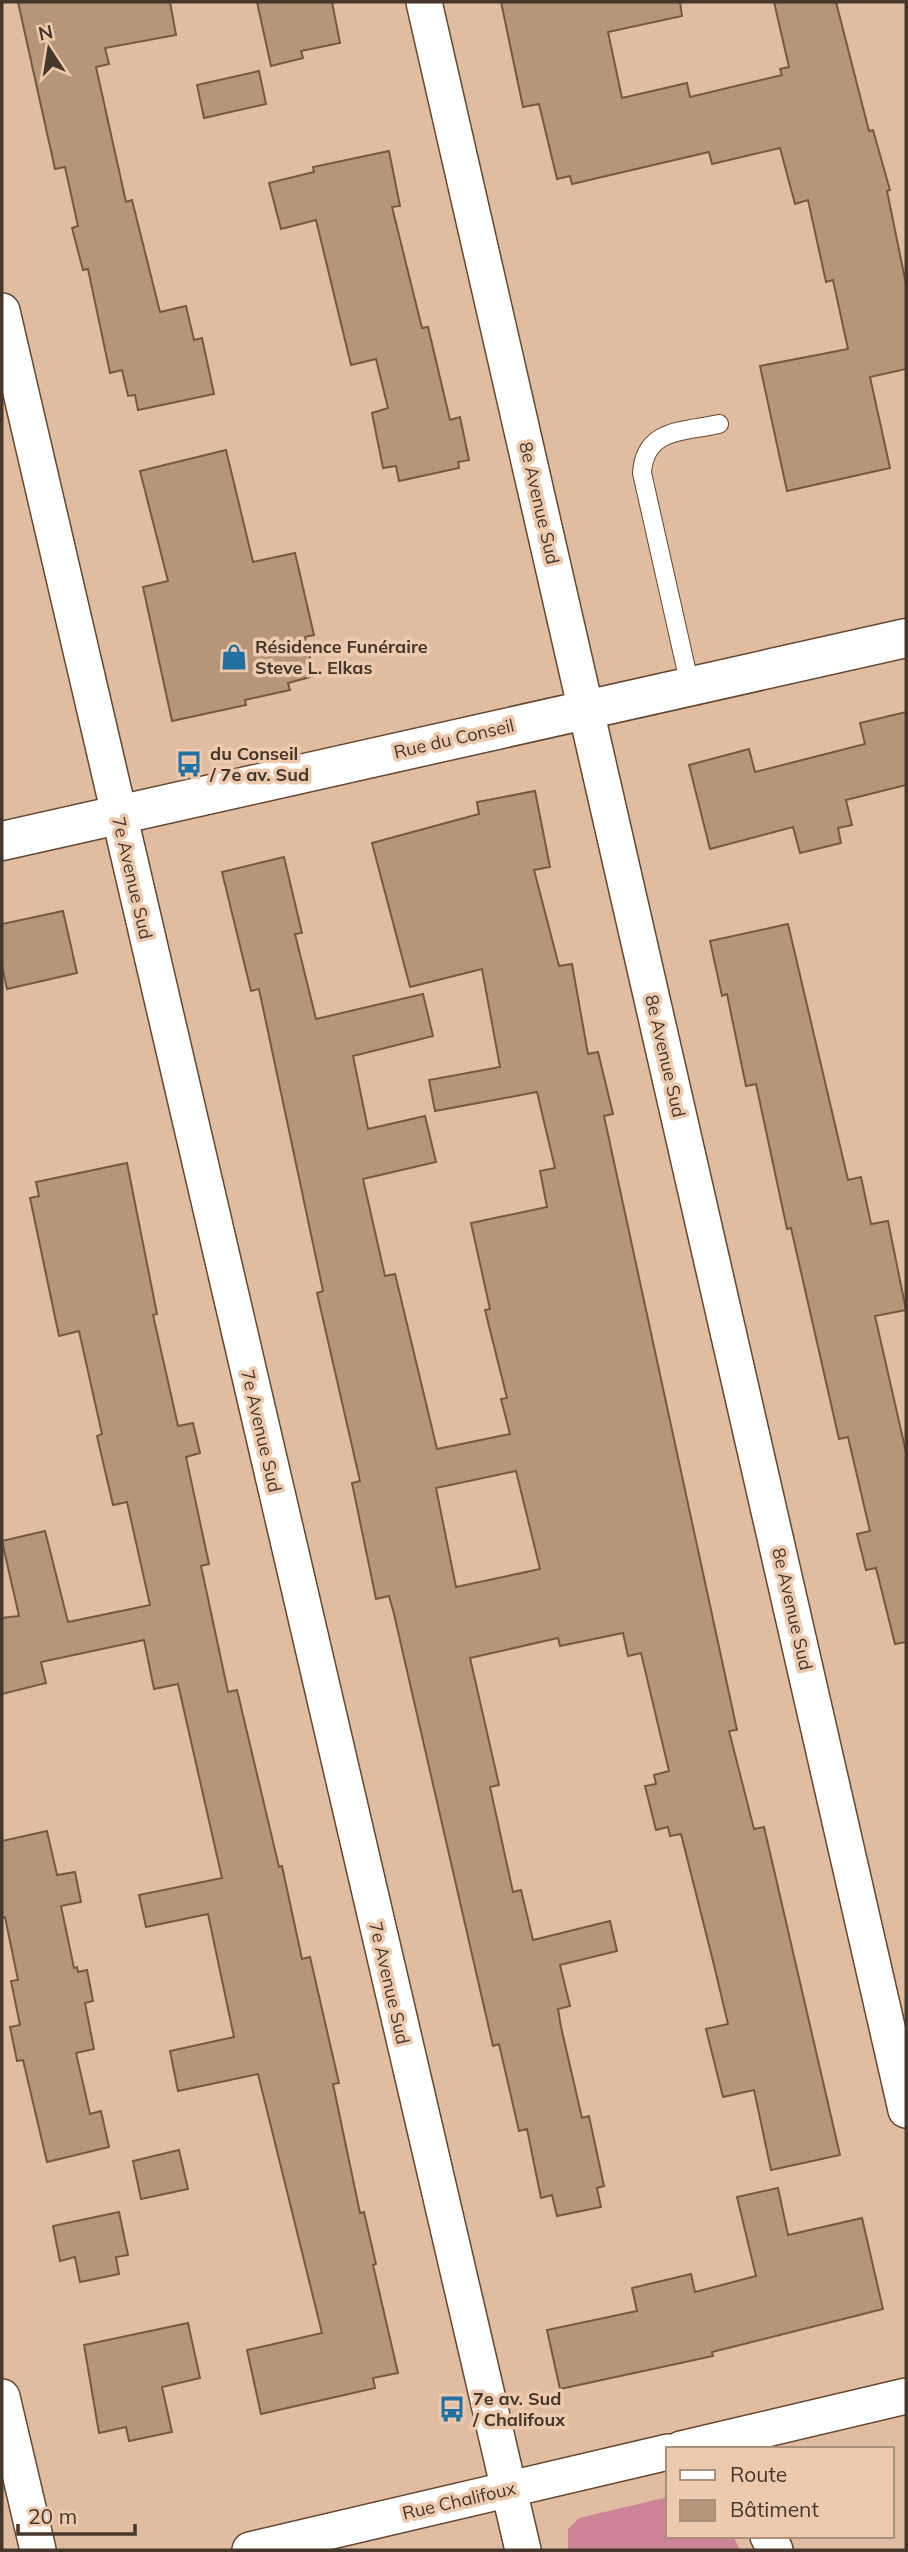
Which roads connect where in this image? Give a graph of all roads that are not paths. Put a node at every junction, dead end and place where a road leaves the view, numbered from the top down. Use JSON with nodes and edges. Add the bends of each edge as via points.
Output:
{"nodes":[{"id":1,"x":424,"y":2,"type":"edge"},
{"id":2,"x":2,"y":311,"type":"edge"},
{"id":3,"x":719,"y":424,"type":"dead end"},
{"id":4,"x":906,"y":638,"type":"edge"},
{"id":5,"x":690,"y":686,"type":"junction"},
{"id":6,"x":586,"y":710,"type":"junction"},
{"id":7,"x":118,"y":815,"type":"junction"},
{"id":8,"x":2,"y":841,"type":"edge"},
{"id":9,"x":906,"y":2110,"type":"edge"},
{"id":10,"x":2,"y":2396,"type":"edge"},
{"id":11,"x":906,"y":2396,"type":"edge"},
{"id":12,"x":722,"y":2444,"type":"edge"},
{"id":13,"x":697,"y":2447,"type":"edge"},
{"id":14,"x":666,"y":2452,"type":"edge"},
{"id":15,"x":507,"y":2490,"type":"junction"},
{"id":16,"x":38,"y":2550,"type":"edge"},
{"id":17,"x":250,"y":2550,"type":"edge"},
{"id":18,"x":523,"y":2550,"type":"edge"}],
"edges":[{"from":1,"to":6,"type":"street","name":"8e Avenue Sud"},
{"from":2,"to":7,"type":"street","name":"7e Avenue Sud"},
{"from":3,"to":5,"type":"lane","via":[[659,437],[643,457],[642,473]]},
{"from":4,"to":5,"type":"street","name":"Rue du Conseil"},
{"from":5,"to":6,"type":"street","name":"Rue du Conseil"},
{"from":6,"to":7,"type":"street","name":"Rue du Conseil"},
{"from":6,"to":9,"type":"street","name":"8e Avenue Sud"},
{"from":7,"to":8,"type":"street","name":"Rue du Conseil"},
{"from":7,"to":15,"type":"street","name":"7e Avenue Sud"},
{"from":10,"to":16,"type":"street"},
{"from":11,"to":12,"type":"street"},
{"from":12,"to":13,"type":"street"},
{"from":14,"to":15,"type":"street","name":"Rue Chalifoux"},
{"from":15,"to":17,"type":"street","name":"Rue Chalifoux"},
{"from":15,"to":18,"type":"street","name":"7e Avenue Sud"}]}
